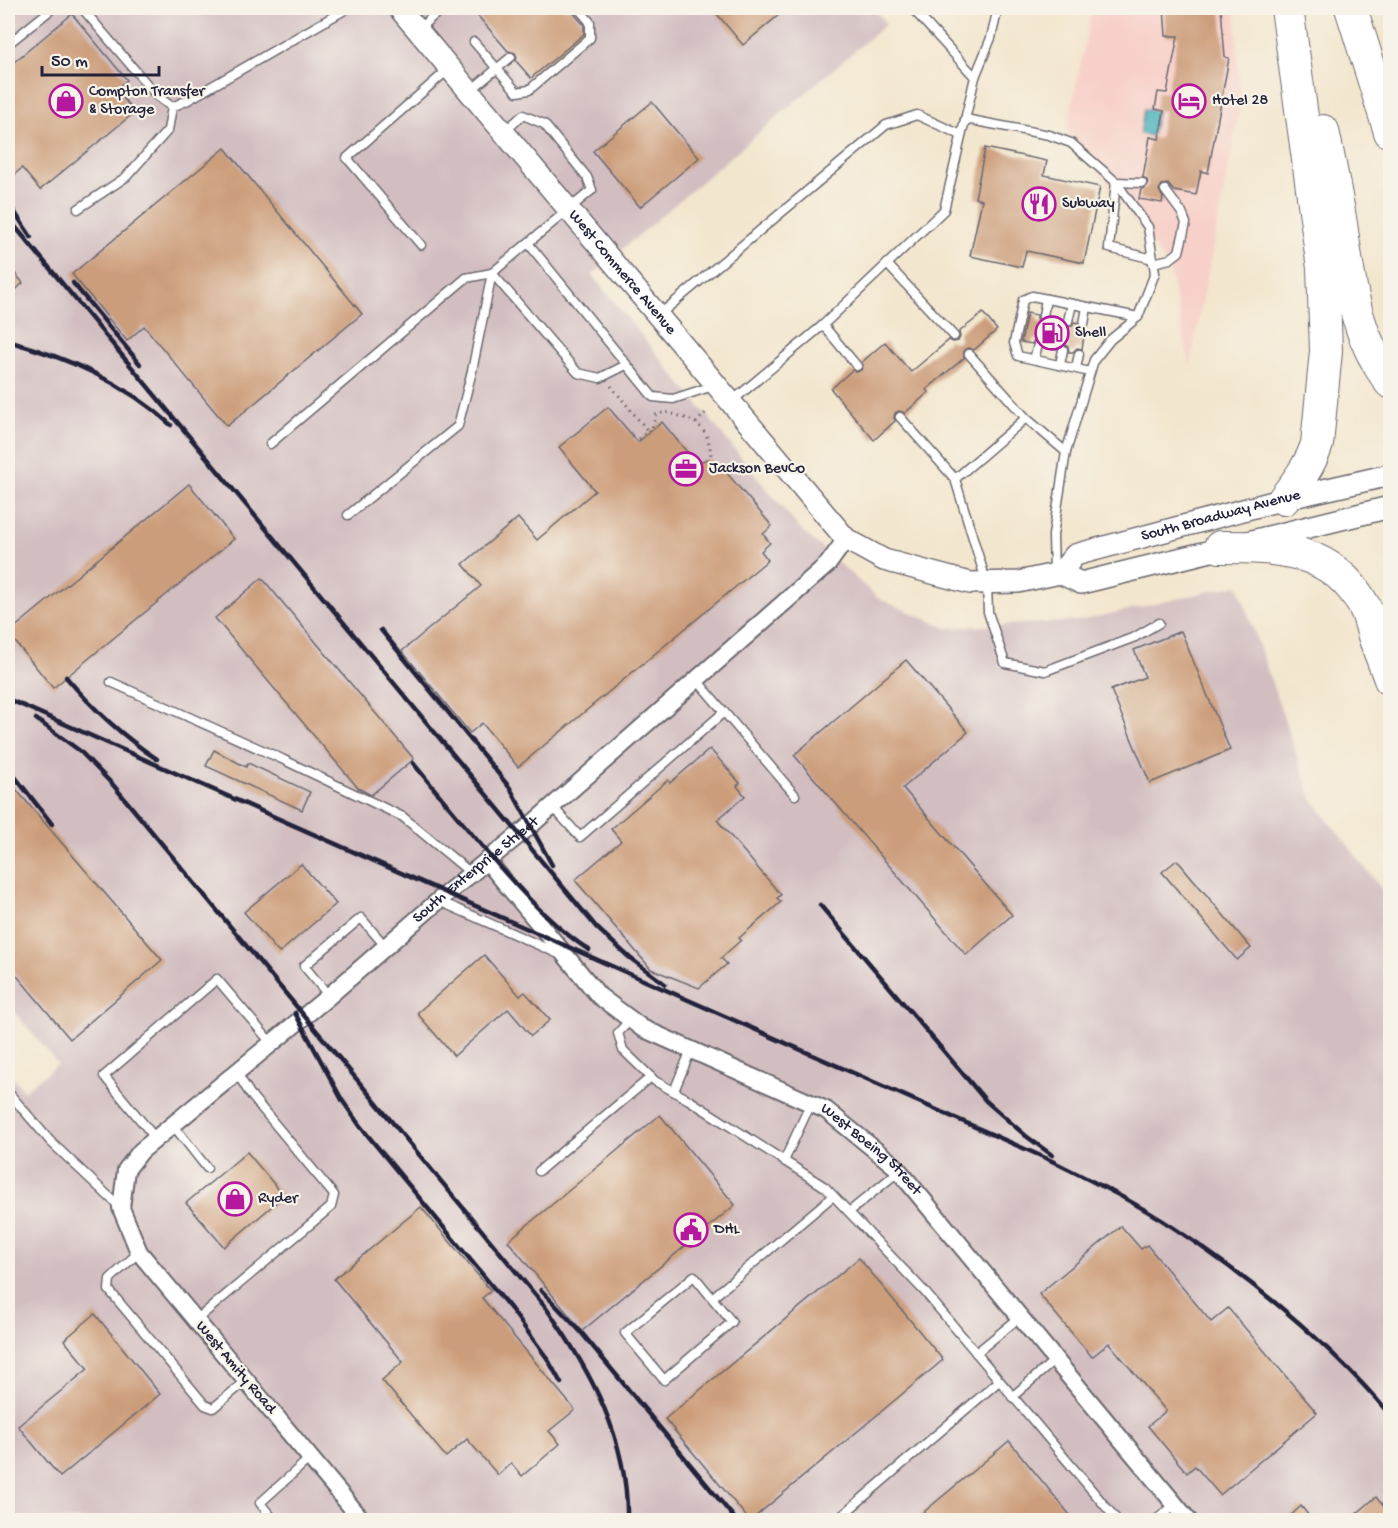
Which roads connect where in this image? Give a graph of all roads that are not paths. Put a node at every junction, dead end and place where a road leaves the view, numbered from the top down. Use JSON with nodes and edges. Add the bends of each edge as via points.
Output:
{"nodes":[{"id":1,"x":53,"y":8,"type":"edge"},
{"id":2,"x":82,"y":8,"type":"edge"},
{"id":3,"x":348,"y":8,"type":"edge"},
{"id":4,"x":399,"y":8,"type":"edge"},
{"id":5,"x":443,"y":8,"type":"edge"},
{"id":6,"x":578,"y":8,"type":"edge"},
{"id":7,"x":912,"y":8,"type":"edge"},
{"id":8,"x":998,"y":8,"type":"edge"},
{"id":9,"x":1287,"y":8,"type":"edge"},
{"id":10,"x":1294,"y":8,"type":"edge"},
{"id":11,"x":1351,"y":8,"type":"edge"},
{"id":12,"x":417,"y":29,"type":"junction"},
{"id":13,"x":474,"y":42,"type":"dead end"},
{"id":14,"x":8,"y":44,"type":"edge"},
{"id":15,"x":511,"y":57,"type":"dead end"},
{"id":16,"x":450,"y":68,"type":"junction"},
{"id":17,"x":497,"y":69,"type":"junction"},
{"id":18,"x":975,"y":77,"type":"junction"},
{"id":19,"x":470,"y":92,"type":"junction"},
{"id":20,"x":172,"y":107,"type":"junction"},
{"id":21,"x":965,"y":118,"type":"junction"},
{"id":22,"x":504,"y":132,"type":"junction"},
{"id":23,"x":1390,"y":132,"type":"edge"},
{"id":24,"x":961,"y":135,"type":"junction"},
{"id":25,"x":1116,"y":182,"type":"junction"},
{"id":26,"x":1142,"y":183,"type":"dead end"},
{"id":27,"x":1165,"y":190,"type":"dead end"},
{"id":28,"x":568,"y":208,"type":"junction"},
{"id":29,"x":78,"y":209,"type":"dead end"},
{"id":30,"x":528,"y":243,"type":"junction"},
{"id":31,"x":421,"y":245,"type":"dead end"},
{"id":32,"x":1153,"y":261,"type":"junction"},
{"id":33,"x":888,"y":264,"type":"junction"},
{"id":34,"x":492,"y":273,"type":"junction"},
{"id":35,"x":1047,"y":299,"type":"junction"},
{"id":36,"x":1072,"y":304,"type":"junction"},
{"id":37,"x":1087,"y":307,"type":"junction"},
{"id":38,"x":659,"y":316,"type":"junction"},
{"id":39,"x":1043,"y":316,"type":"dead end"},
{"id":40,"x":1138,"y":317,"type":"junction"},
{"id":41,"x":1068,"y":321,"type":"dead end"},
{"id":42,"x":1084,"y":324,"type":"dead end"},
{"id":43,"x":823,"y":325,"type":"junction"},
{"id":44,"x":954,"y":336,"type":"dead end"},
{"id":45,"x":1038,"y":345,"type":"dead end"},
{"id":46,"x":1063,"y":350,"type":"dead end"},
{"id":47,"x":969,"y":354,"type":"dead end"},
{"id":48,"x":1079,"y":354,"type":"dead end"},
{"id":49,"x":1034,"y":359,"type":"junction"},
{"id":50,"x":626,"y":364,"type":"junction"},
{"id":51,"x":1060,"y":364,"type":"junction"},
{"id":52,"x":857,"y":366,"type":"dead end"},
{"id":53,"x":1076,"y":368,"type":"junction"},
{"id":54,"x":1090,"y":372,"type":"junction"},
{"id":55,"x":1390,"y":382,"type":"edge"},
{"id":56,"x":717,"y":385,"type":"junction"},
{"id":57,"x":731,"y":402,"type":"junction"},
{"id":58,"x":900,"y":417,"type":"dead end"},
{"id":59,"x":1026,"y":418,"type":"junction"},
{"id":60,"x":270,"y":444,"type":"dead end"},
{"id":61,"x":1066,"y":452,"type":"junction"},
{"id":62,"x":1390,"y":475,"type":"edge"},
{"id":63,"x":955,"y":479,"type":"junction"},
{"id":64,"x":1284,"y":499,"type":"junction"},
{"id":65,"x":1390,"y":507,"type":"edge"},
{"id":66,"x":348,"y":515,"type":"dead end"},
{"id":67,"x":846,"y":539,"type":"junction"},
{"id":68,"x":1220,"y":547,"type":"junction"},
{"id":69,"x":1057,"y":573,"type":"junction"},
{"id":70,"x":987,"y":584,"type":"junction"},
{"id":71,"x":1159,"y":622,"type":"dead end"},
{"id":72,"x":696,"y":679,"type":"junction"},
{"id":73,"x":1390,"y":679,"type":"edge"},
{"id":74,"x":111,"y":682,"type":"dead end"},
{"id":75,"x":724,"y":712,"type":"junction"},
{"id":76,"x":795,"y":795,"type":"dead end"},
{"id":77,"x":552,"y":806,"type":"junction"},
{"id":78,"x":488,"y":861,"type":"junction"},
{"id":79,"x":472,"y":874,"type":"junction"},
{"id":80,"x":439,"y":901,"type":"junction"},
{"id":81,"x":386,"y":947,"type":"junction"},
{"id":82,"x":569,"y":958,"type":"junction"},
{"id":83,"x":329,"y":996,"type":"junction"},
{"id":84,"x":631,"y":1019,"type":"junction"},
{"id":85,"x":272,"y":1044,"type":"junction"},
{"id":86,"x":691,"y":1050,"type":"junction"},
{"id":87,"x":237,"y":1073,"type":"junction"},
{"id":88,"x":651,"y":1077,"type":"junction"},
{"id":89,"x":674,"y":1091,"type":"junction"},
{"id":90,"x":8,"y":1092,"type":"edge"},
{"id":91,"x":811,"y":1103,"type":"junction"},
{"id":92,"x":173,"y":1125,"type":"junction"},
{"id":93,"x":156,"y":1139,"type":"junction"},
{"id":94,"x":784,"y":1161,"type":"junction"},
{"id":95,"x":207,"y":1168,"type":"dead end"},
{"id":96,"x":538,"y":1171,"type":"dead end"},
{"id":97,"x":899,"y":1171,"type":"junction"},
{"id":98,"x":833,"y":1196,"type":"junction"},
{"id":99,"x":121,"y":1208,"type":"junction"},
{"id":100,"x":849,"y":1212,"type":"junction"},
{"id":101,"x":139,"y":1252,"type":"junction"},
{"id":102,"x":712,"y":1298,"type":"junction"},
{"id":103,"x":1020,"y":1317,"type":"junction"},
{"id":104,"x":196,"y":1320,"type":"junction"},
{"id":105,"x":976,"y":1353,"type":"junction"},
{"id":106,"x":1055,"y":1360,"type":"junction"},
{"id":107,"x":246,"y":1381,"type":"junction"},
{"id":108,"x":999,"y":1381,"type":"junction"},
{"id":109,"x":1012,"y":1397,"type":"junction"},
{"id":110,"x":310,"y":1458,"type":"junction"},
{"id":111,"x":1175,"y":1505,"type":"junction"},
{"id":112,"x":274,"y":1521,"type":"edge"},
{"id":113,"x":362,"y":1521,"type":"edge"},
{"id":114,"x":837,"y":1521,"type":"edge"},
{"id":115,"x":1117,"y":1521,"type":"edge"},
{"id":116,"x":1156,"y":1521,"type":"edge"},
{"id":117,"x":1188,"y":1521,"type":"edge"}],
"edges":[{"from":1,"to":14,"type":"lane"},
{"from":2,"to":20,"type":"lane","via":[[157,96]]},
{"from":3,"to":20,"type":"lane"},
{"from":4,"to":12,"type":"street","name":"West Commerce Avenue"},
{"from":5,"to":12,"type":"lane"},
{"from":6,"to":17,"type":"lane","via":[[590,22],[591,38],[529,90],[517,92]]},
{"from":7,"to":18,"type":"lane"},
{"from":8,"to":18,"type":"lane"},
{"from":9,"to":64,"type":"highway","via":[[1323,268],[1326,351],[1317,444],[1304,474]]},
{"from":10,"to":55,"type":"highway","via":[[1316,93],[1350,290],[1368,347]]},
{"from":11,"to":23,"type":"highway"},
{"from":12,"to":16,"type":"street","name":"West Commerce Avenue"},
{"from":13,"to":17,"type":"lane"},
{"from":15,"to":17,"type":"lane"},
{"from":16,"to":19,"type":"street","name":"West Commerce Avenue"},
{"from":16,"to":31,"type":"lane","via":[[347,158]]},
{"from":17,"to":19,"type":"lane"},
{"from":18,"to":21,"type":"lane"},
{"from":19,"to":22,"type":"street","name":"West Commerce Avenue"},
{"from":20,"to":29,"type":"lane","via":[[168,130],[126,177]]},
{"from":21,"to":24,"type":"lane"},
{"from":21,"to":25,"type":"lane","via":[[1071,143]]},
{"from":22,"to":28,"type":"street","name":"West Commerce Avenue"},
{"from":22,"to":28,"type":"lane","via":[[523,115],[544,124],[587,177],[592,190]]},
{"from":24,"to":33,"type":"lane","via":[[944,210]]},
{"from":24,"to":38,"type":"lane","via":[[917,115],[886,125]]},
{"from":25,"to":26,"type":"lane"},
{"from":25,"to":32,"type":"lane","via":[[1148,227]]},
{"from":25,"to":32,"type":"lane","via":[[1109,248]]},
{"from":27,"to":32,"type":"lane","via":[[1186,224],[1179,252],[1170,259]]},
{"from":28,"to":30,"type":"lane"},
{"from":28,"to":38,"type":"street","name":"West Commerce Avenue"},
{"from":30,"to":34,"type":"lane"},
{"from":30,"to":50,"type":"lane"},
{"from":32,"to":40,"type":"lane","via":[[1155,273]]},
{"from":33,"to":43,"type":"lane"},
{"from":33,"to":44,"type":"lane"},
{"from":34,"to":50,"type":"lane","via":[[578,373],[600,378]]},
{"from":34,"to":60,"type":"lane","via":[[466,278]]},
{"from":34,"to":66,"type":"lane","via":[[458,426]]},
{"from":35,"to":36,"type":"lane"},
{"from":35,"to":39,"type":"lane"},
{"from":35,"to":49,"type":"lane","via":[[1032,296],[1023,300],[1014,343],[1018,356]]},
{"from":36,"to":37,"type":"lane"},
{"from":36,"to":41,"type":"lane"},
{"from":37,"to":40,"type":"lane"},
{"from":37,"to":42,"type":"lane"},
{"from":38,"to":56,"type":"street","name":"West Commerce Avenue"},
{"from":40,"to":54,"type":"lane","via":[[1110,340]]},
{"from":43,"to":52,"type":"lane"},
{"from":43,"to":57,"type":"lane"},
{"from":45,"to":49,"type":"lane"},
{"from":46,"to":51,"type":"lane"},
{"from":47,"to":59,"type":"lane"},
{"from":48,"to":53,"type":"lane"},
{"from":49,"to":51,"type":"lane"},
{"from":50,"to":56,"type":"lane","via":[[653,397],[674,399]]},
{"from":51,"to":53,"type":"lane"},
{"from":53,"to":54,"type":"lane"},
{"from":54,"to":61,"type":"lane"},
{"from":56,"to":57,"type":"street","name":"West Commerce Avenue"},
{"from":57,"to":67,"type":"street","name":"West Commerce Avenue"},
{"from":58,"to":63,"type":"lane"},
{"from":59,"to":61,"type":"lane"},
{"from":59,"to":63,"type":"lane"},
{"from":61,"to":69,"type":"lane","via":[[1053,535]]},
{"from":62,"to":64,"type":"street","name":"South Broadway Avenue"},
{"from":63,"to":70,"type":"lane"},
{"from":64,"to":69,"type":"street","name":"South Broadway Avenue","via":[[1075,555]]},
{"from":65,"to":68,"type":"street","name":"South Broadway Avenue"},
{"from":67,"to":70,"type":"street","name":"South Broadway Avenue","via":[[884,560]]},
{"from":67,"to":72,"type":"street","name":"South Enterprise Street","via":[[828,564]]},
{"from":68,"to":69,"type":"street","name":"South Broadway Avenue","via":[[1081,583]]},
{"from":68,"to":73,"type":"highway","via":[[1276,549],[1306,555],[1333,568],[1365,607]]},
{"from":69,"to":70,"type":"street","name":"South Broadway Avenue"},
{"from":70,"to":71,"type":"lane","via":[[987,612],[1005,663],[1045,671],[1135,637]]},
{"from":72,"to":75,"type":"lane"},
{"from":72,"to":77,"type":"street","name":"South Enterprise Street"},
{"from":74,"to":79,"type":"lane","via":[[403,817]]},
{"from":75,"to":76,"type":"lane"},
{"from":75,"to":77,"type":"lane","via":[[580,837]]},
{"from":77,"to":78,"type":"street","name":"South Enterprise Street"},
{"from":78,"to":79,"type":"street","name":"South Enterprise Street"},
{"from":78,"to":82,"type":"street","name":"West Boeing Street"},
{"from":79,"to":80,"type":"street","name":"South Enterprise Street"},
{"from":80,"to":81,"type":"street","name":"South Enterprise Street"},
{"from":80,"to":82,"type":"lane"},
{"from":81,"to":83,"type":"street","name":"South Enterprise Street"},
{"from":81,"to":83,"type":"lane","via":[[361,918],[312,959],[304,966]]},
{"from":82,"to":84,"type":"street","name":"West Boeing Street","via":[[599,996]]},
{"from":83,"to":85,"type":"street","name":"South Enterprise Street"},
{"from":84,"to":86,"type":"street","name":"West Boeing Street"},
{"from":84,"to":88,"type":"lane","via":[[618,1034],[623,1050]]},
{"from":85,"to":87,"type":"street","name":"South Enterprise Street"},
{"from":85,"to":93,"type":"lane","via":[[217,979],[104,1076]]},
{"from":86,"to":89,"type":"lane"},
{"from":86,"to":91,"type":"street","name":"West Boeing Street"},
{"from":87,"to":92,"type":"street","name":"South Enterprise Street"},
{"from":87,"to":104,"type":"lane","via":[[334,1195],[331,1207]]},
{"from":88,"to":89,"type":"lane"},
{"from":88,"to":96,"type":"lane"},
{"from":89,"to":94,"type":"lane"},
{"from":90,"to":99,"type":"lane","via":[[50,1141]]},
{"from":91,"to":94,"type":"lane"},
{"from":91,"to":97,"type":"street","name":"West Boeing Street","via":[[826,1110]]},
{"from":92,"to":93,"type":"street","name":"South Enterprise Street"},
{"from":92,"to":95,"type":"lane"},
{"from":93,"to":99,"type":"street","name":"South Enterprise Street","via":[[126,1170]]},
{"from":94,"to":98,"type":"lane"},
{"from":97,"to":100,"type":"lane"},
{"from":97,"to":103,"type":"street","name":"West Boeing Street"},
{"from":98,"to":100,"type":"lane"},
{"from":98,"to":102,"type":"lane"},
{"from":99,"to":101,"type":"street","name":"West Amity Road"},
{"from":100,"to":105,"type":"lane"},
{"from":101,"to":104,"type":"street","name":"West Amity Road"},
{"from":101,"to":107,"type":"lane","via":[[110,1279],[109,1290],[205,1405],[213,1408]]},
{"from":102,"to":102,"type":"lane","via":[[694,1276],[625,1333],[664,1380],[732,1322]]},
{"from":103,"to":105,"type":"lane"},
{"from":103,"to":106,"type":"street","name":"West Boeing Street"},
{"from":104,"to":107,"type":"street","name":"West Amity Road"},
{"from":105,"to":108,"type":"lane"},
{"from":106,"to":109,"type":"lane"},
{"from":106,"to":111,"type":"street","name":"West Boeing Street"},
{"from":107,"to":110,"type":"street","name":"West Amity Road"},
{"from":108,"to":109,"type":"lane"},
{"from":108,"to":114,"type":"lane"},
{"from":109,"to":115,"type":"lane"},
{"from":110,"to":112,"type":"lane","via":[[260,1503]]},
{"from":110,"to":113,"type":"street","name":"West Amity Road"},
{"from":111,"to":116,"type":"lane"},
{"from":111,"to":117,"type":"street","name":"West Boeing Street"}]}
